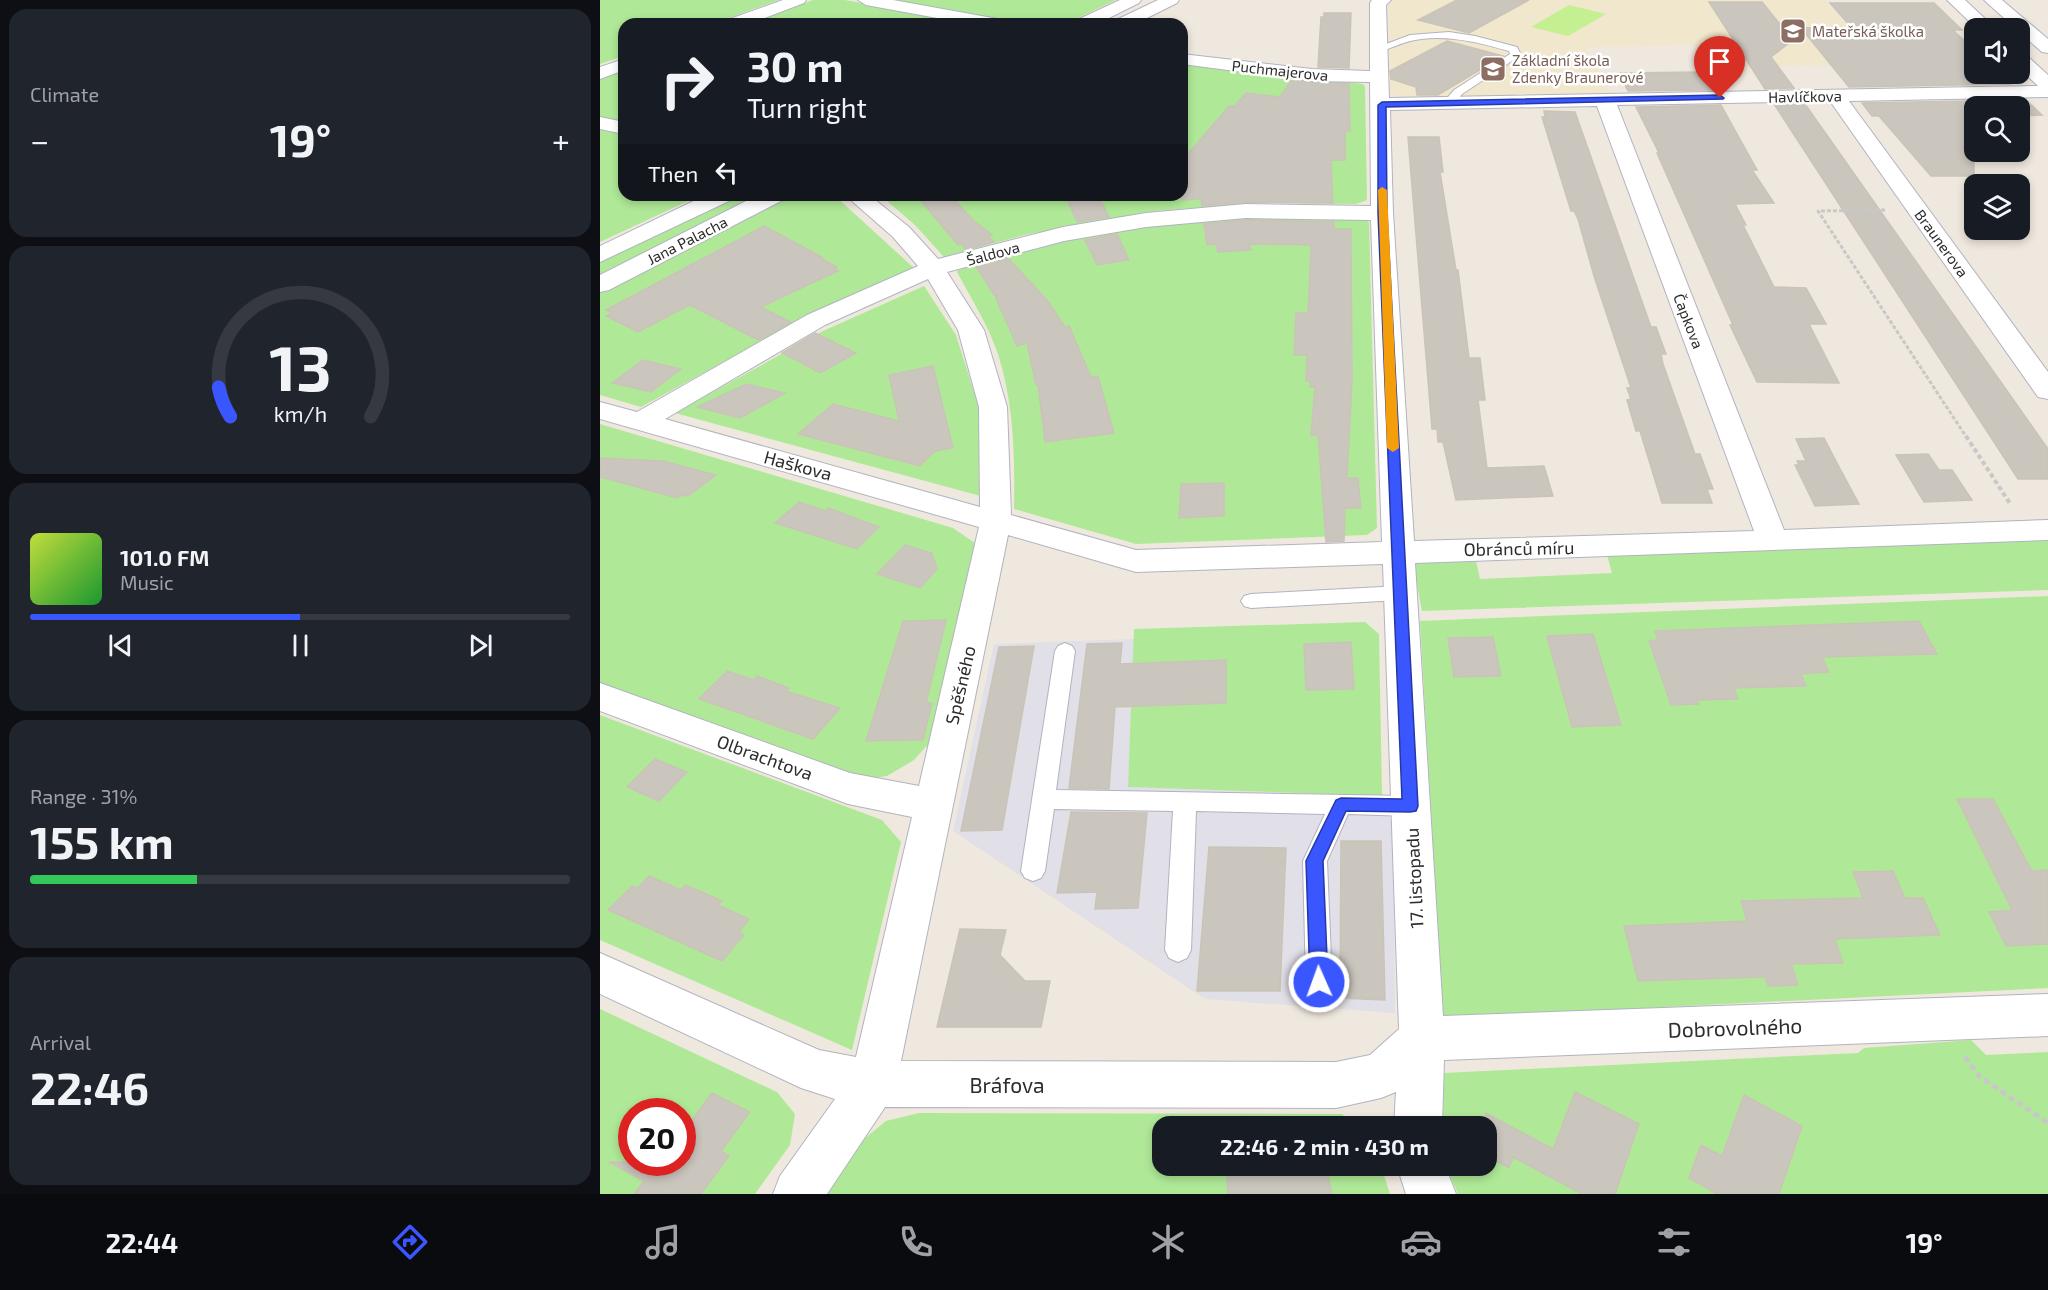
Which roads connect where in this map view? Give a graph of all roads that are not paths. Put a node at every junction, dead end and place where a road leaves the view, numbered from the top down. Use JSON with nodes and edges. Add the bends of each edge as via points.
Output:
{"nodes":[{"id":1,"x":798,"y":0,"type":"edge"},
{"id":2,"x":866,"y":0,"type":"edge"},
{"id":3,"x":1133,"y":0,"type":"edge"},
{"id":4,"x":1171,"y":0,"type":"edge"},
{"id":5,"x":1383,"y":0,"type":"edge"},
{"id":6,"x":1955,"y":0,"type":"edge"},
{"id":7,"x":1992,"y":0,"type":"edge"},
{"id":8,"x":749,"y":18,"type":"edge"},
{"id":9,"x":965,"y":18,"type":"edge"},
{"id":10,"x":1096,"y":18,"type":"edge"},
{"id":11,"x":1134,"y":18,"type":"edge"},
{"id":12,"x":1975,"y":18,"type":"edge"},
{"id":13,"x":2048,"y":48,"type":"edge"},
{"id":14,"x":1378,"y":49,"type":"junction"},
{"id":15,"x":1188,"y":60,"type":"edge"},
{"id":16,"x":618,"y":66,"type":"edge"},
{"id":17,"x":2030,"y":68,"type":"edge"},
{"id":18,"x":600,"y":72,"type":"edge"},
{"id":19,"x":1378,"y":77,"type":"junction"},
{"id":20,"x":2048,"y":85,"type":"edge"},
{"id":21,"x":2048,"y":91,"type":"edge"},
{"id":22,"x":1835,"y":95,"type":"junction"},
{"id":23,"x":1605,"y":100,"type":"junction"},
{"id":24,"x":1449,"y":103,"type":"junction"},
{"id":25,"x":1382,"y":105,"type":"junction"},
{"id":26,"x":600,"y":123,"type":"edge"},
{"id":27,"x":618,"y":127,"type":"edge"},
{"id":28,"x":711,"y":201,"type":"edge"},
{"id":29,"x":763,"y":201,"type":"edge"},
{"id":30,"x":863,"y":201,"type":"edge"},
{"id":31,"x":1382,"y":213,"type":"junction"},
{"id":32,"x":600,"y":255,"type":"edge"},
{"id":33,"x":933,"y":268,"type":"junction"},
{"id":34,"x":600,"y":285,"type":"edge"},
{"id":35,"x":2048,"y":391,"type":"edge"},
{"id":36,"x":600,"y":410,"type":"edge"},
{"id":37,"x":640,"y":422,"type":"junction"},
{"id":38,"x":996,"y":520,"type":"junction"},
{"id":39,"x":2038,"y":530,"type":"edge"},
{"id":40,"x":1773,"y":541,"type":"junction"},
{"id":41,"x":1399,"y":551,"type":"junction"},
{"id":42,"x":1400,"y":593,"type":"junction"},
{"id":43,"x":1251,"y":601,"type":"dead end"},
{"id":44,"x":1065,"y":651,"type":"dead end"},
{"id":45,"x":600,"y":697,"type":"edge"},
{"id":46,"x":1043,"y":799,"type":"junction"},
{"id":47,"x":1185,"y":802,"type":"junction"},
{"id":48,"x":933,"y":805,"type":"junction"},
{"id":49,"x":1341,"y":805,"type":"junction"},
{"id":50,"x":1410,"y":806,"type":"junction"},
{"id":51,"x":1033,"y":871,"type":"dead end"},
{"id":52,"x":1178,"y":950,"type":"dead end"},
{"id":53,"x":600,"y":973,"type":"edge"},
{"id":54,"x":1319,"y":982,"type":"dead end"},
{"id":55,"x":2048,"y":1015,"type":"edge"},
{"id":56,"x":1422,"y":1039,"type":"junction"},
{"id":57,"x":873,"y":1084,"type":"junction"},
{"id":58,"x":1418,"y":1116,"type":"edge"},
{"id":59,"x":1424,"y":1176,"type":"edge"},
{"id":60,"x":798,"y":1194,"type":"edge"},
{"id":61,"x":1431,"y":1194,"type":"edge"}],
"edges":[{"from":1,"to":8,"type":"street"},
{"from":2,"to":9,"type":"street"},
{"from":3,"to":10,"type":"street"},
{"from":4,"to":11,"type":"street"},
{"from":5,"to":14,"type":"street","name":"17. listopadu","via":[[1378,3]]},
{"from":6,"to":12,"type":"street"},
{"from":7,"to":13,"type":"street"},
{"from":14,"to":19,"type":"street","name":"17. listopadu"},
{"from":14,"to":24,"type":"lane","via":[[1430,34],[1457,35],[1513,50],[1516,55],[1458,92]]},
{"from":15,"to":19,"type":"street","name":"Puchmajerova","via":[[1312,75]]},
{"from":16,"to":18,"type":"street"},
{"from":17,"to":20,"type":"street"},
{"from":19,"to":25,"type":"street","name":"17. listopadu"},
{"from":21,"to":22,"type":"street","name":"Havlíčkova"},
{"from":22,"to":23,"type":"street","name":"Havlíčkova"},
{"from":22,"to":35,"type":"street","name":"Braunerova"},
{"from":23,"to":24,"type":"street","name":"Havlíčkova"},
{"from":23,"to":40,"type":"street","name":"Čapkova"},
{"from":24,"to":25,"type":"street","name":"Havlíčkova"},
{"from":25,"to":31,"type":"street","name":"17. listopadu"},
{"from":26,"to":27,"type":"street"},
{"from":28,"to":32,"type":"street","name":"Jana Palacha"},
{"from":29,"to":34,"type":"street","name":"Jana Palacha"},
{"from":30,"to":33,"type":"street","name":"Spěšného","via":[[901,232]]},
{"from":31,"to":33,"type":"street","name":"Šaldova","via":[[1246,211],[1146,220],[1063,234]]},
{"from":31,"to":41,"type":"street","name":"17. listopadu"},
{"from":33,"to":37,"type":"street","name":"Šaldova","via":[[816,320]]},
{"from":33,"to":38,"type":"street","name":"Spěšného","via":[[971,330],[993,407]]},
{"from":36,"to":37,"type":"street","name":"Haškova"},
{"from":37,"to":38,"type":"street","name":"Haškova"},
{"from":38,"to":41,"type":"street","name":"Obránců míru","via":[[1136,561]]},
{"from":38,"to":48,"type":"street","name":"Spěšného"},
{"from":39,"to":40,"type":"street","name":"Obránců míru"},
{"from":40,"to":41,"type":"street","name":"Obránců míru"},
{"from":41,"to":42,"type":"street","name":"17. listopadu"},
{"from":42,"to":43,"type":"lane"},
{"from":42,"to":50,"type":"street","name":"17. listopadu"},
{"from":44,"to":46,"type":"lane"},
{"from":45,"to":48,"type":"street","name":"Olbrachtova","via":[[848,788]]},
{"from":46,"to":47,"type":"lane"},
{"from":46,"to":51,"type":"lane"},
{"from":47,"to":49,"type":"lane"},
{"from":47,"to":52,"type":"lane"},
{"from":48,"to":57,"type":"street","name":"Spěšného"},
{"from":49,"to":50,"type":"lane"},
{"from":49,"to":54,"type":"lane","via":[[1315,861]]},
{"from":50,"to":56,"type":"street","name":"17. listopadu"},
{"from":53,"to":57,"type":"street","name":"Bráfova","via":[[817,1072]]},
{"from":55,"to":56,"type":"street","name":"Dobrovolného"},
{"from":56,"to":57,"type":"street","name":"Bráfova","via":[[1381,1075],[1336,1085]]},
{"from":56,"to":58,"type":"street","name":"17. listopadu"},
{"from":57,"to":60,"type":"street","name":"Spěšného"},
{"from":59,"to":61,"type":"street"}]}
